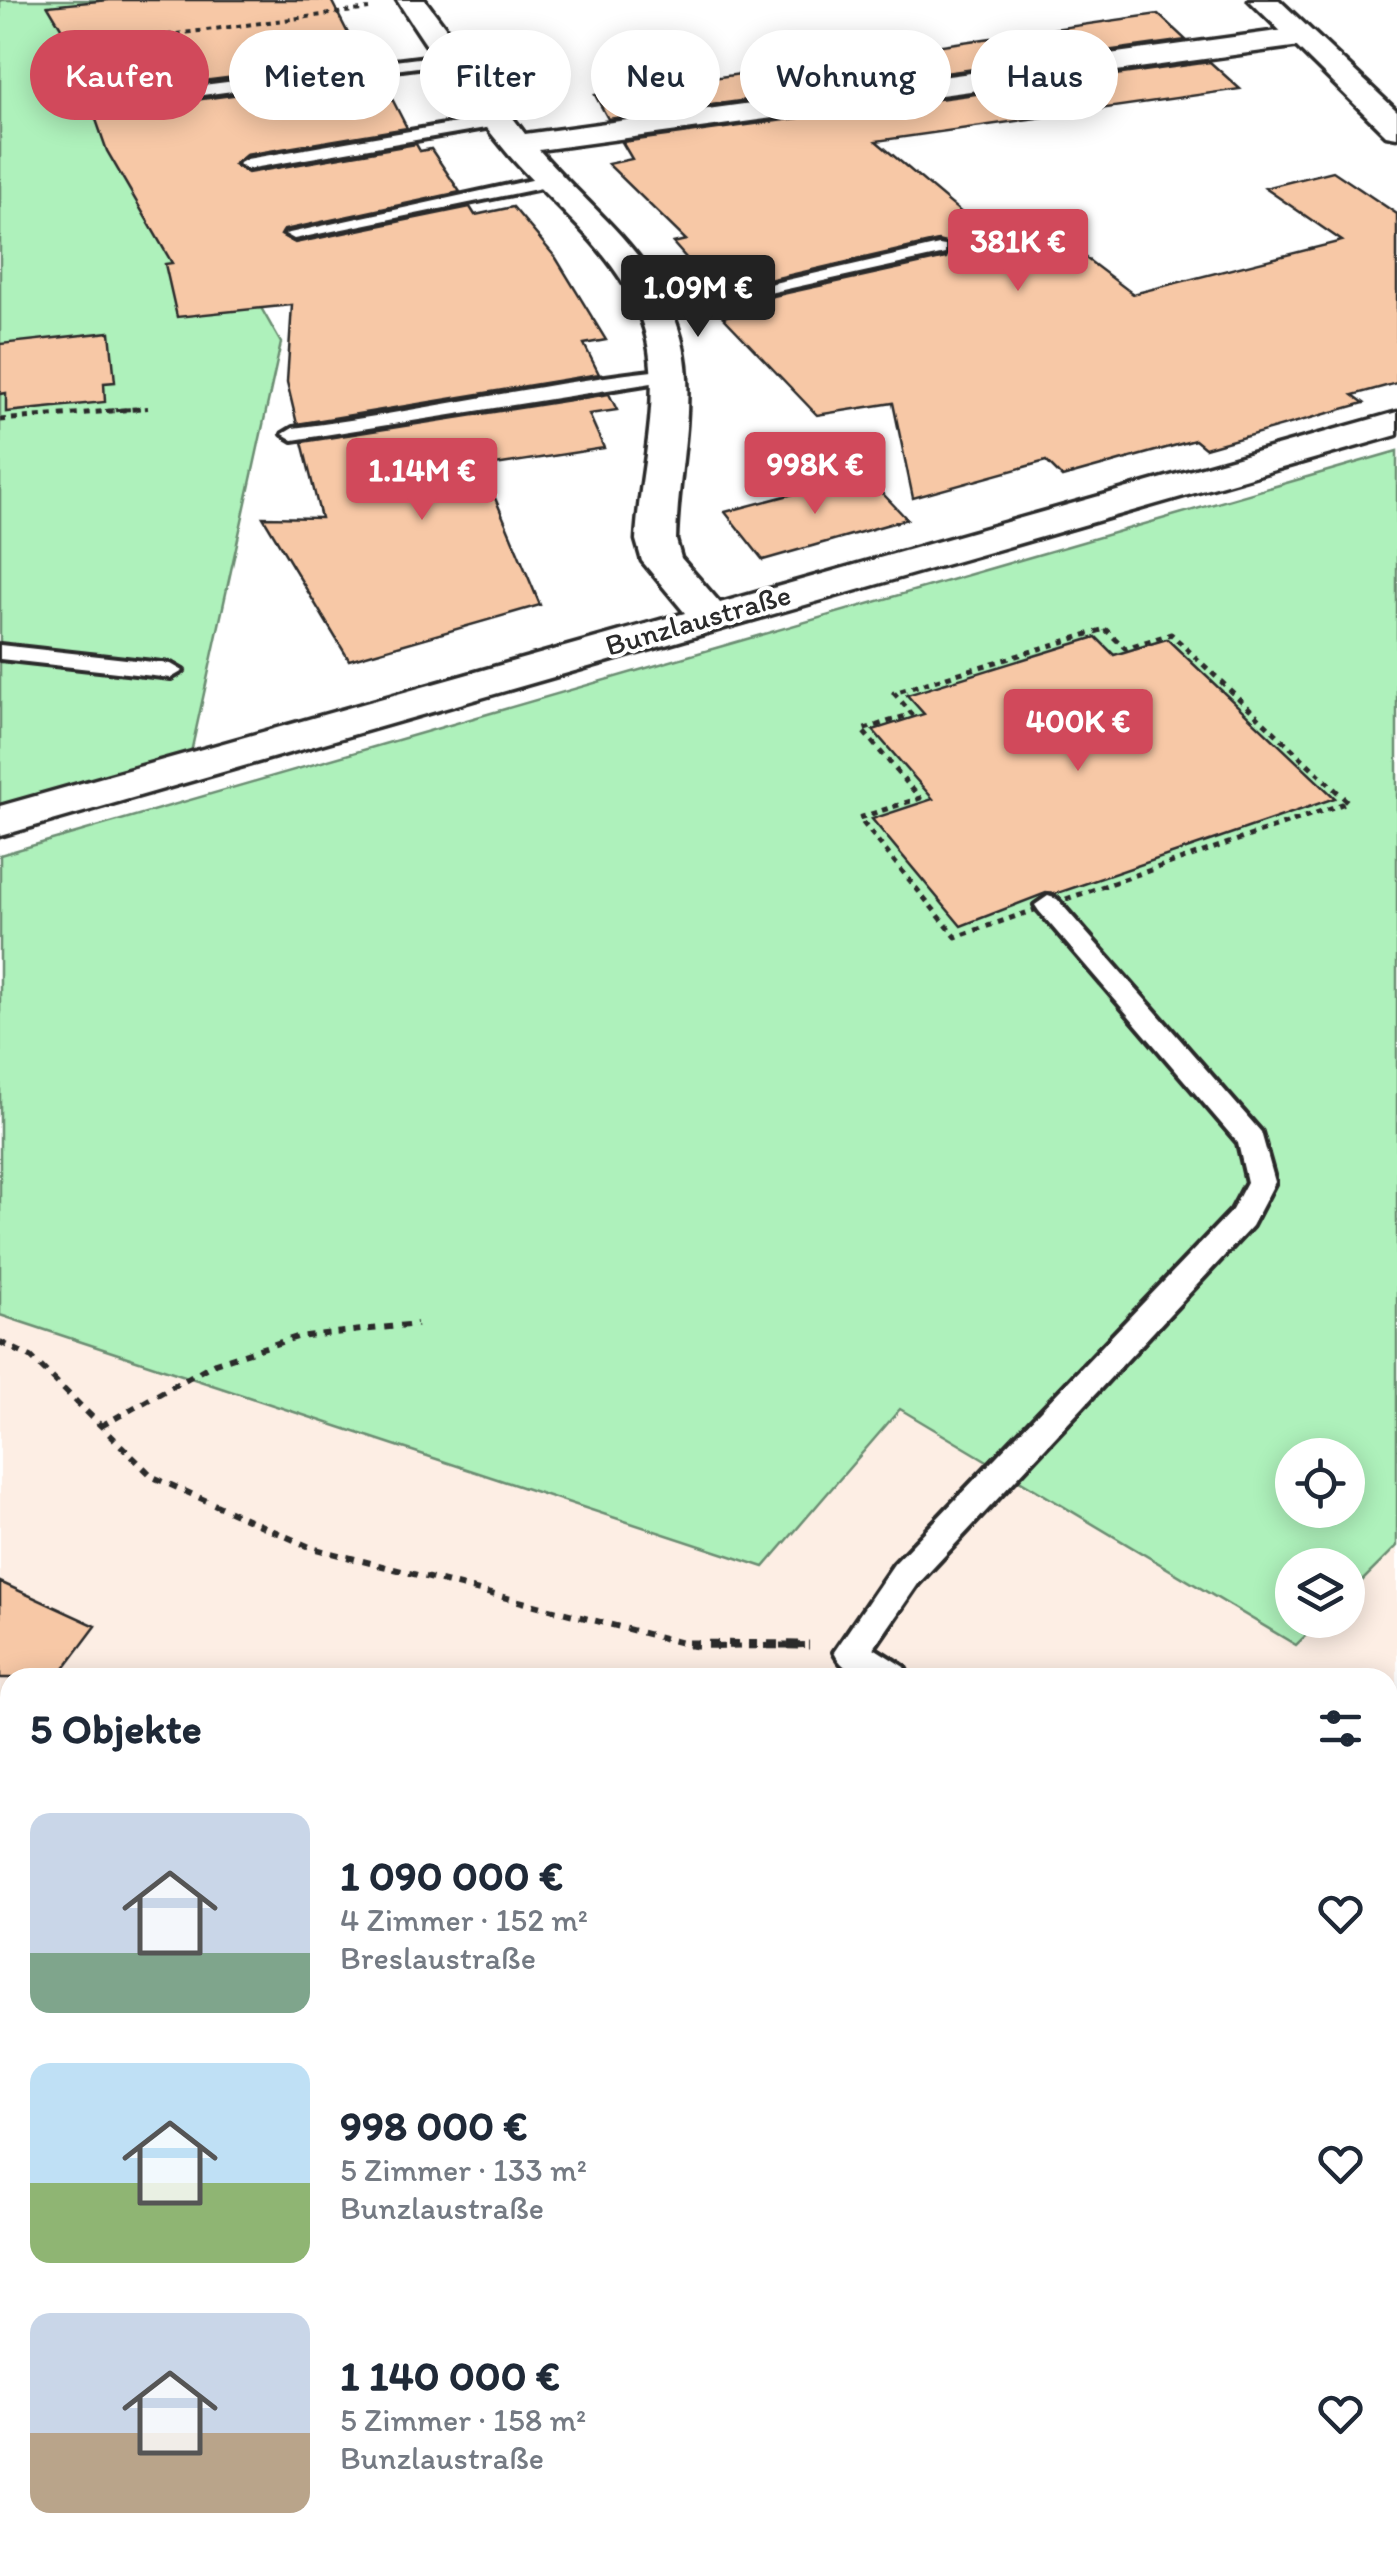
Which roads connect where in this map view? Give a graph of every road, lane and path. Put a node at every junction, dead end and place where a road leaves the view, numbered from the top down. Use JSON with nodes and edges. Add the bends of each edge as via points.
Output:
{"nodes":[{"id":1,"x":1263,"y":0,"type":"edge"},
{"id":2,"x":412,"y":2,"type":"edge"},
{"id":3,"x":204,"y":30,"type":"edge"},
{"id":4,"x":431,"y":30,"type":"edge"},
{"id":5,"x":1300,"y":37,"type":"junction"},
{"id":6,"x":420,"y":63,"type":"edge"},
{"id":7,"x":209,"y":89,"type":"edge"},
{"id":8,"x":498,"y":120,"type":"edge"},
{"id":9,"x":1397,"y":128,"type":"edge"},
{"id":10,"x":507,"y":132,"type":"junction"},
{"id":11,"x":247,"y":164,"type":"dead end"},
{"id":12,"x":550,"y":181,"type":"junction"},
{"id":13,"x":294,"y":234,"type":"dead end"},
{"id":14,"x":939,"y":250,"type":"dead end"},
{"id":15,"x":656,"y":312,"type":"junction"},
{"id":16,"x":670,"y":375,"type":"junction"},
{"id":17,"x":148,"y":408,"type":"dead end"},
{"id":18,"x":0,"y":420,"type":"edge"},
{"id":19,"x":1397,"y":423,"type":"edge"},
{"id":20,"x":294,"y":434,"type":"dead end"},
{"id":21,"x":710,"y":616,"type":"junction"},
{"id":22,"x":0,"y":652,"type":"edge"},
{"id":23,"x":171,"y":672,"type":"dead end"},
{"id":24,"x":0,"y":821,"type":"edge"},
{"id":25,"x":1048,"y":905,"type":"junction"},
{"id":26,"x":417,"y":1324,"type":"dead end"},
{"id":27,"x":0,"y":1342,"type":"edge"},
{"id":28,"x":101,"y":1426,"type":"junction"},
{"id":29,"x":851,"y":1652,"type":"junction"},
{"id":30,"x":876,"y":1668,"type":"edge"}],
"edges":[{"from":1,"to":5,"type":"street"},
{"from":2,"to":3,"type":"path"},
{"from":2,"to":4,"type":"street"},
{"from":5,"to":9,"type":"street"},
{"from":5,"to":10,"type":"street"},
{"from":6,"to":7,"type":"lane"},
{"from":8,"to":10,"type":"street"},
{"from":10,"to":11,"type":"lane"},
{"from":10,"to":12,"type":"street"},
{"from":12,"to":13,"type":"lane"},
{"from":12,"to":15,"type":"street","via":[[625,261]]},
{"from":14,"to":15,"type":"lane"},
{"from":15,"to":16,"type":"street"},
{"from":16,"to":20,"type":"lane"},
{"from":16,"to":21,"type":"street","via":[[656,540],[662,561]]},
{"from":17,"to":18,"type":"path"},
{"from":19,"to":21,"type":"street","name":"Bunzlaustraße"},
{"from":21,"to":24,"type":"street","name":"Bunzlaustraße"},
{"from":22,"to":23,"type":"lane"},
{"from":25,"to":25,"type":"path","via":[[1329,808],[1348,802],[1170,634],[1125,648],[1106,629],[894,693],[912,714],[862,730],[920,798],[859,818],[956,937]]},
{"from":25,"to":29,"type":"lane","via":[[1251,1139],[1261,1182],[1242,1218],[906,1574]]},
{"from":26,"to":28,"type":"path","via":[[296,1338],[215,1363]]},
{"from":27,"to":28,"type":"path","via":[[30,1357]]},
{"from":28,"to":29,"type":"path","via":[[153,1477],[312,1548],[699,1647],[792,1643]]},
{"from":29,"to":30,"type":"lane"}]}
